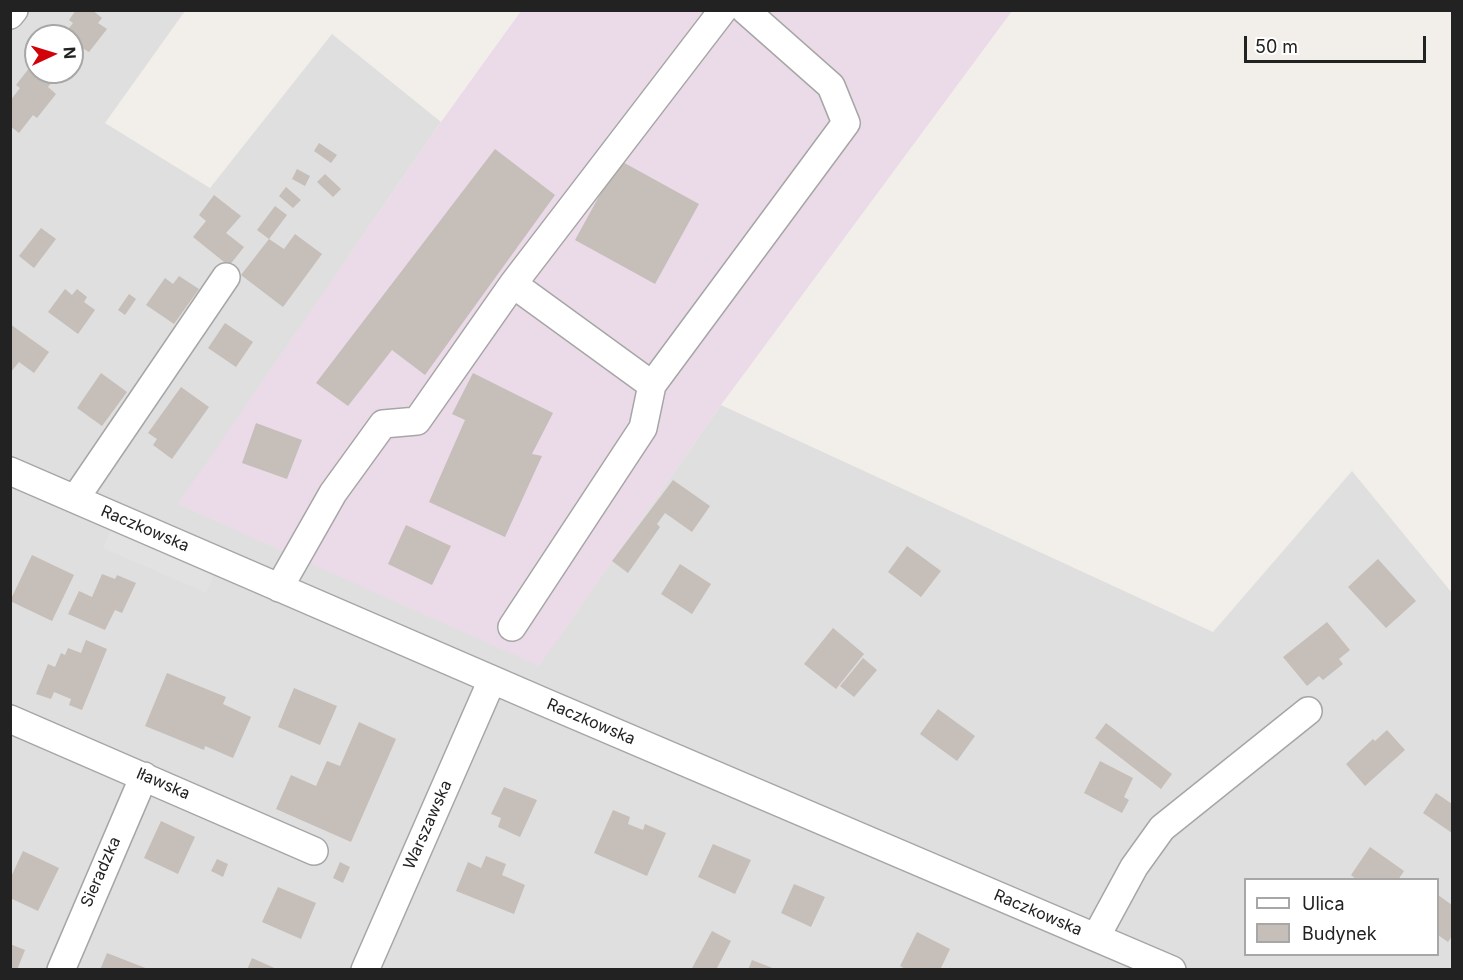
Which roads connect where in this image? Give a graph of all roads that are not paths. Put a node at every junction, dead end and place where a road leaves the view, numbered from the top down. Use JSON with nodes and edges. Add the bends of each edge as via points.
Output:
{"nodes":[{"id":1,"x":14,"y":10,"type":"edge"},
{"id":2,"x":723,"y":10,"type":"edge"},
{"id":3,"x":745,"y":10,"type":"edge"},
{"id":4,"x":10,"y":15,"type":"edge"},
{"id":5,"x":226,"y":277,"type":"dead end"},
{"id":6,"x":513,"y":284,"type":"junction"},
{"id":7,"x":652,"y":385,"type":"junction"},
{"id":8,"x":10,"y":471,"type":"edge"},
{"id":9,"x":75,"y":499,"type":"junction"},
{"id":10,"x":279,"y":588,"type":"junction"},
{"id":11,"x":512,"y":627,"type":"dead end"},
{"id":12,"x":492,"y":680,"type":"junction"},
{"id":13,"x":1308,"y":711,"type":"dead end"},
{"id":14,"x":10,"y":719,"type":"edge"},
{"id":15,"x":144,"y":776,"type":"junction"},
{"id":16,"x":314,"y":851,"type":"dead end"},
{"id":17,"x":1096,"y":937,"type":"junction"},
{"id":18,"x":61,"y":969,"type":"edge"},
{"id":19,"x":365,"y":969,"type":"edge"},
{"id":20,"x":1172,"y":969,"type":"edge"}],
"edges":[{"from":1,"to":4,"type":"street"},
{"from":2,"to":6,"type":"street"},
{"from":3,"to":7,"type":"street","via":[[831,86],[846,123]]},
{"from":5,"to":9,"type":"street"},
{"from":6,"to":7,"type":"street"},
{"from":6,"to":10,"type":"street","via":[[417,421],[383,424],[333,493]]},
{"from":7,"to":11,"type":"street","via":[[643,428]]},
{"from":8,"to":9,"type":"street","name":"Raczkowska"},
{"from":9,"to":10,"type":"street","name":"Raczkowska"},
{"from":10,"to":12,"type":"street","name":"Raczkowska"},
{"from":12,"to":17,"type":"street","name":"Raczkowska"},
{"from":12,"to":19,"type":"street","name":"Warszawska"},
{"from":13,"to":17,"type":"street","via":[[1162,828],[1134,867]]},
{"from":14,"to":15,"type":"street","name":"Iławska"},
{"from":15,"to":16,"type":"street","name":"Iławska"},
{"from":15,"to":18,"type":"street","name":"Sieradzka"},
{"from":17,"to":20,"type":"street","name":"Raczkowska"}]}
